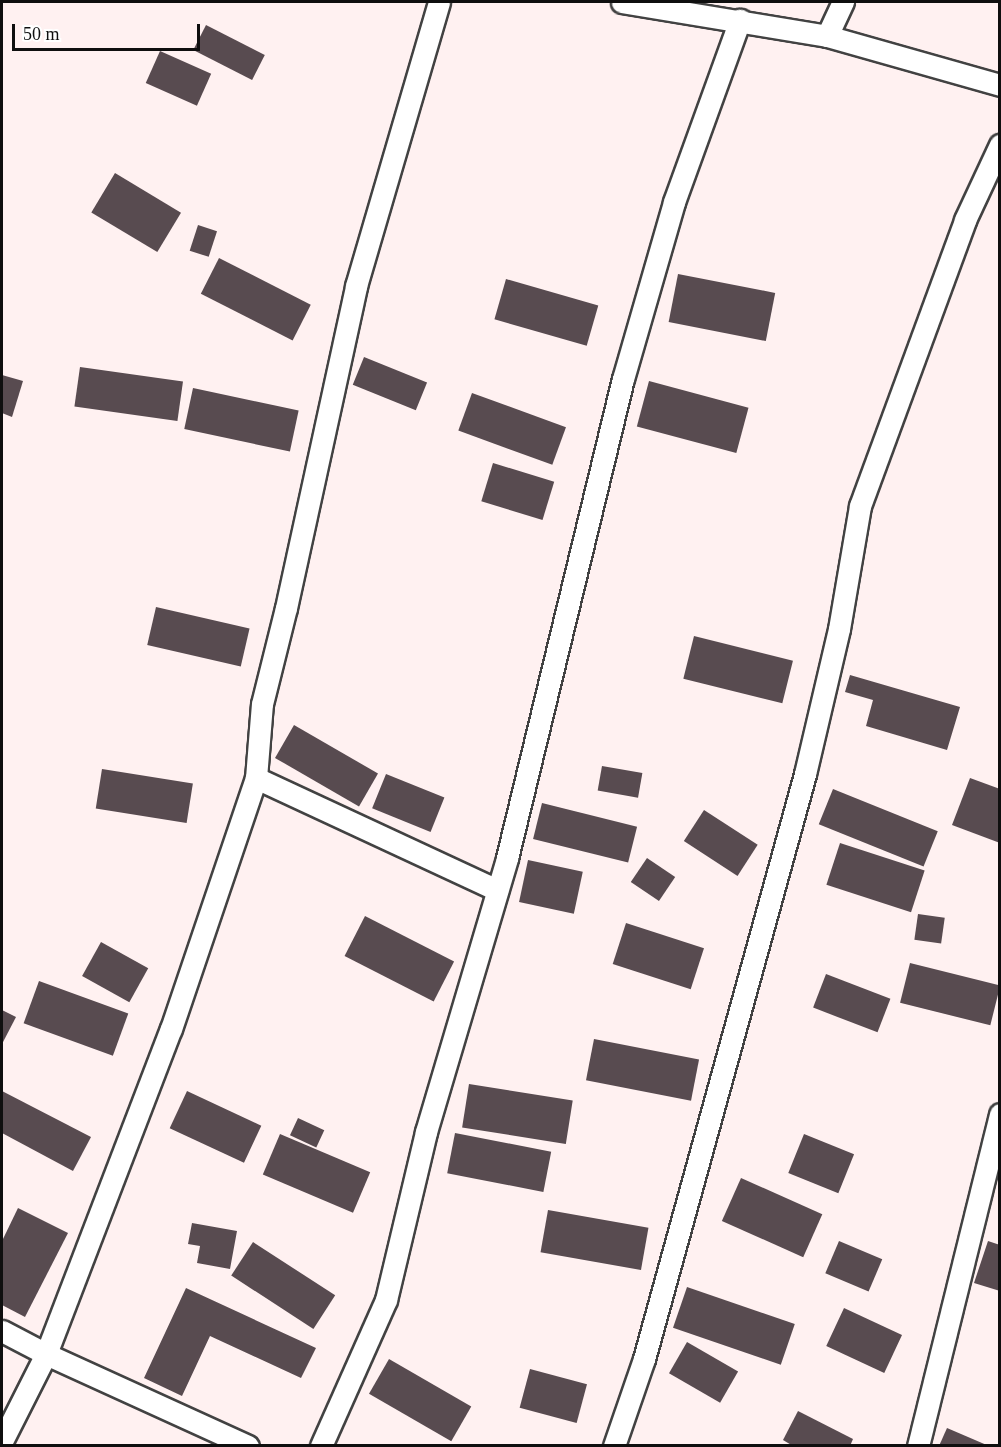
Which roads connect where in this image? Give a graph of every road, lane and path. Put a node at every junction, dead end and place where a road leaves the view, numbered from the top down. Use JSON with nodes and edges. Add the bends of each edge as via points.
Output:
{"nodes":[{"id":1,"x":439,"y":2,"type":"edge"},
{"id":2,"x":622,"y":2,"type":"edge"},
{"id":3,"x":843,"y":2,"type":"edge"},
{"id":4,"x":740,"y":20,"type":"junction"},
{"id":5,"x":827,"y":36,"type":"junction"},
{"id":6,"x":999,"y":85,"type":"edge"},
{"id":7,"x":999,"y":145,"type":"edge"},
{"id":8,"x":256,"y":778,"type":"junction"},
{"id":9,"x":497,"y":890,"type":"junction"},
{"id":10,"x":999,"y":1114,"type":"edge"},
{"id":11,"x":2,"y":1331,"type":"edge"},
{"id":12,"x":46,"y":1354,"type":"junction"},
{"id":13,"x":2,"y":1441,"type":"edge"},
{"id":14,"x":248,"y":1446,"type":"edge"},
{"id":15,"x":321,"y":1446,"type":"edge"},
{"id":16,"x":614,"y":1446,"type":"edge"},
{"id":17,"x":918,"y":1446,"type":"edge"}],
"edges":[{"from":1,"to":8,"type":"street","via":[[356,286],[262,704]]},
{"from":2,"to":4,"type":"street"},
{"from":3,"to":5,"type":"street"},
{"from":4,"to":5,"type":"street"},
{"from":4,"to":9,"type":"street","via":[[674,202],[623,379]]},
{"from":5,"to":6,"type":"street"},
{"from":7,"to":16,"type":"street","via":[[965,220],[860,506],[839,629],[805,774],[644,1359]]},
{"from":8,"to":9,"type":"street"},
{"from":8,"to":12,"type":"street","via":[[171,1029]]},
{"from":9,"to":15,"type":"street","via":[[426,1132],[386,1300]]},
{"from":10,"to":17,"type":"street"},
{"from":11,"to":12,"type":"street"},
{"from":12,"to":13,"type":"street"},
{"from":12,"to":14,"type":"street"}]}
